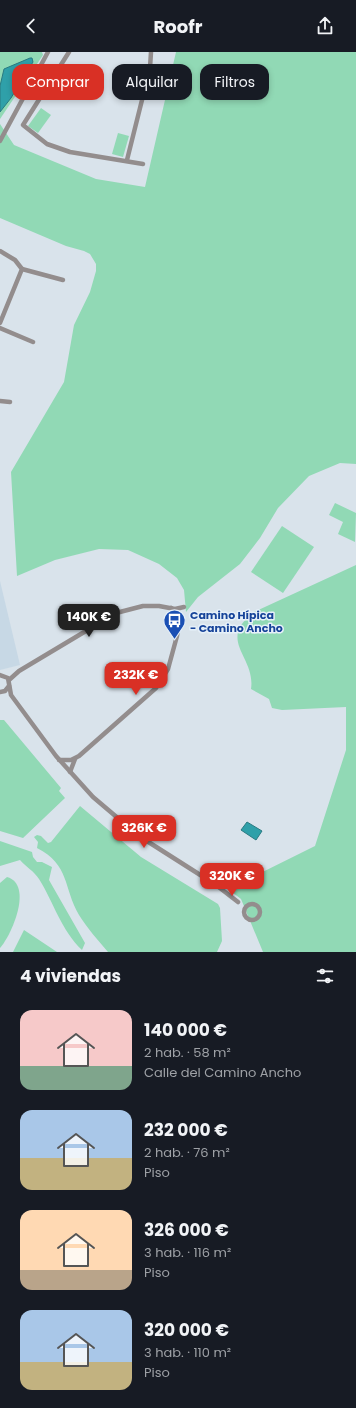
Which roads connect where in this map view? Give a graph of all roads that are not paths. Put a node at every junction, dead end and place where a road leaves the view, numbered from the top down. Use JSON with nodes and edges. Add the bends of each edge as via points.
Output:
{"nodes":[{"id":1,"x":151,"y":52,"type":"edge"},
{"id":2,"x":47,"y":53,"type":"edge"},
{"id":3,"x":68,"y":53,"type":"edge"},
{"id":4,"x":0,"y":141,"type":"edge"},
{"id":5,"x":127,"y":160,"type":"junction"},
{"id":6,"x":143,"y":164,"type":"dead end"},
{"id":7,"x":0,"y":250,"type":"edge"},
{"id":8,"x":22,"y":269,"type":"junction"},
{"id":9,"x":63,"y":280,"type":"dead end"},
{"id":10,"x":0,"y":323,"type":"edge"},
{"id":11,"x":0,"y":328,"type":"edge"},
{"id":12,"x":33,"y":342,"type":"dead end"},
{"id":13,"x":0,"y":401,"type":"edge"},
{"id":14,"x":10,"y":402,"type":"dead end"},
{"id":15,"x":171,"y":608,"type":"junction"},
{"id":16,"x":178,"y":617,"type":"junction"},
{"id":17,"x":0,"y":675,"type":"edge"},
{"id":18,"x":9,"y":680,"type":"junction"},
{"id":19,"x":9,"y":686,"type":"junction"},
{"id":20,"x":1,"y":692,"type":"edge"},
{"id":21,"x":11,"y":694,"type":"junction"},
{"id":22,"x":75,"y":759,"type":"junction"},
{"id":23,"x":59,"y":760,"type":"junction"},
{"id":24,"x":70,"y":772,"type":"junction"},
{"id":25,"x":238,"y":902,"type":"junction"},
{"id":26,"x":249,"y":905,"type":"junction"},
{"id":27,"x":244,"y":911,"type":"junction"}],
"edges":[{"from":1,"to":5,"type":"street","via":[[150,68]]},
{"from":2,"to":4,"type":"street"},
{"from":3,"to":5,"type":"street","via":[[23,125],[47,144],[70,152]]},
{"from":5,"to":6,"type":"street"},
{"from":7,"to":8,"type":"street","via":[[15,260]]},
{"from":8,"to":9,"type":"street"},
{"from":8,"to":10,"type":"street"},
{"from":11,"to":12,"type":"street"},
{"from":13,"to":14,"type":"street"},
{"from":15,"to":16,"type":"street"},
{"from":15,"to":16,"type":"street","via":[[184,607]]},
{"from":15,"to":18,"type":"street","via":[[143,606],[116,613],[18,671]]},
{"from":16,"to":22,"type":"street","via":[[173,655],[156,688]]},
{"from":17,"to":18,"type":"street","via":[[6,676]]},
{"from":18,"to":19,"type":"street"},
{"from":19,"to":20,"type":"street"},
{"from":19,"to":21,"type":"street"},
{"from":20,"to":21,"type":"street"},
{"from":21,"to":23,"type":"street"},
{"from":22,"to":23,"type":"street"},
{"from":22,"to":24,"type":"street"},
{"from":23,"to":24,"type":"street"},
{"from":24,"to":25,"type":"street","via":[[108,810],[139,836]]},
{"from":25,"to":26,"type":"street"},
{"from":25,"to":27,"type":"street"},
{"from":26,"to":27,"type":"street"},
{"from":26,"to":27,"type":"street","via":[[253,904],[259,908],[258,918],[250,920]]}]}
